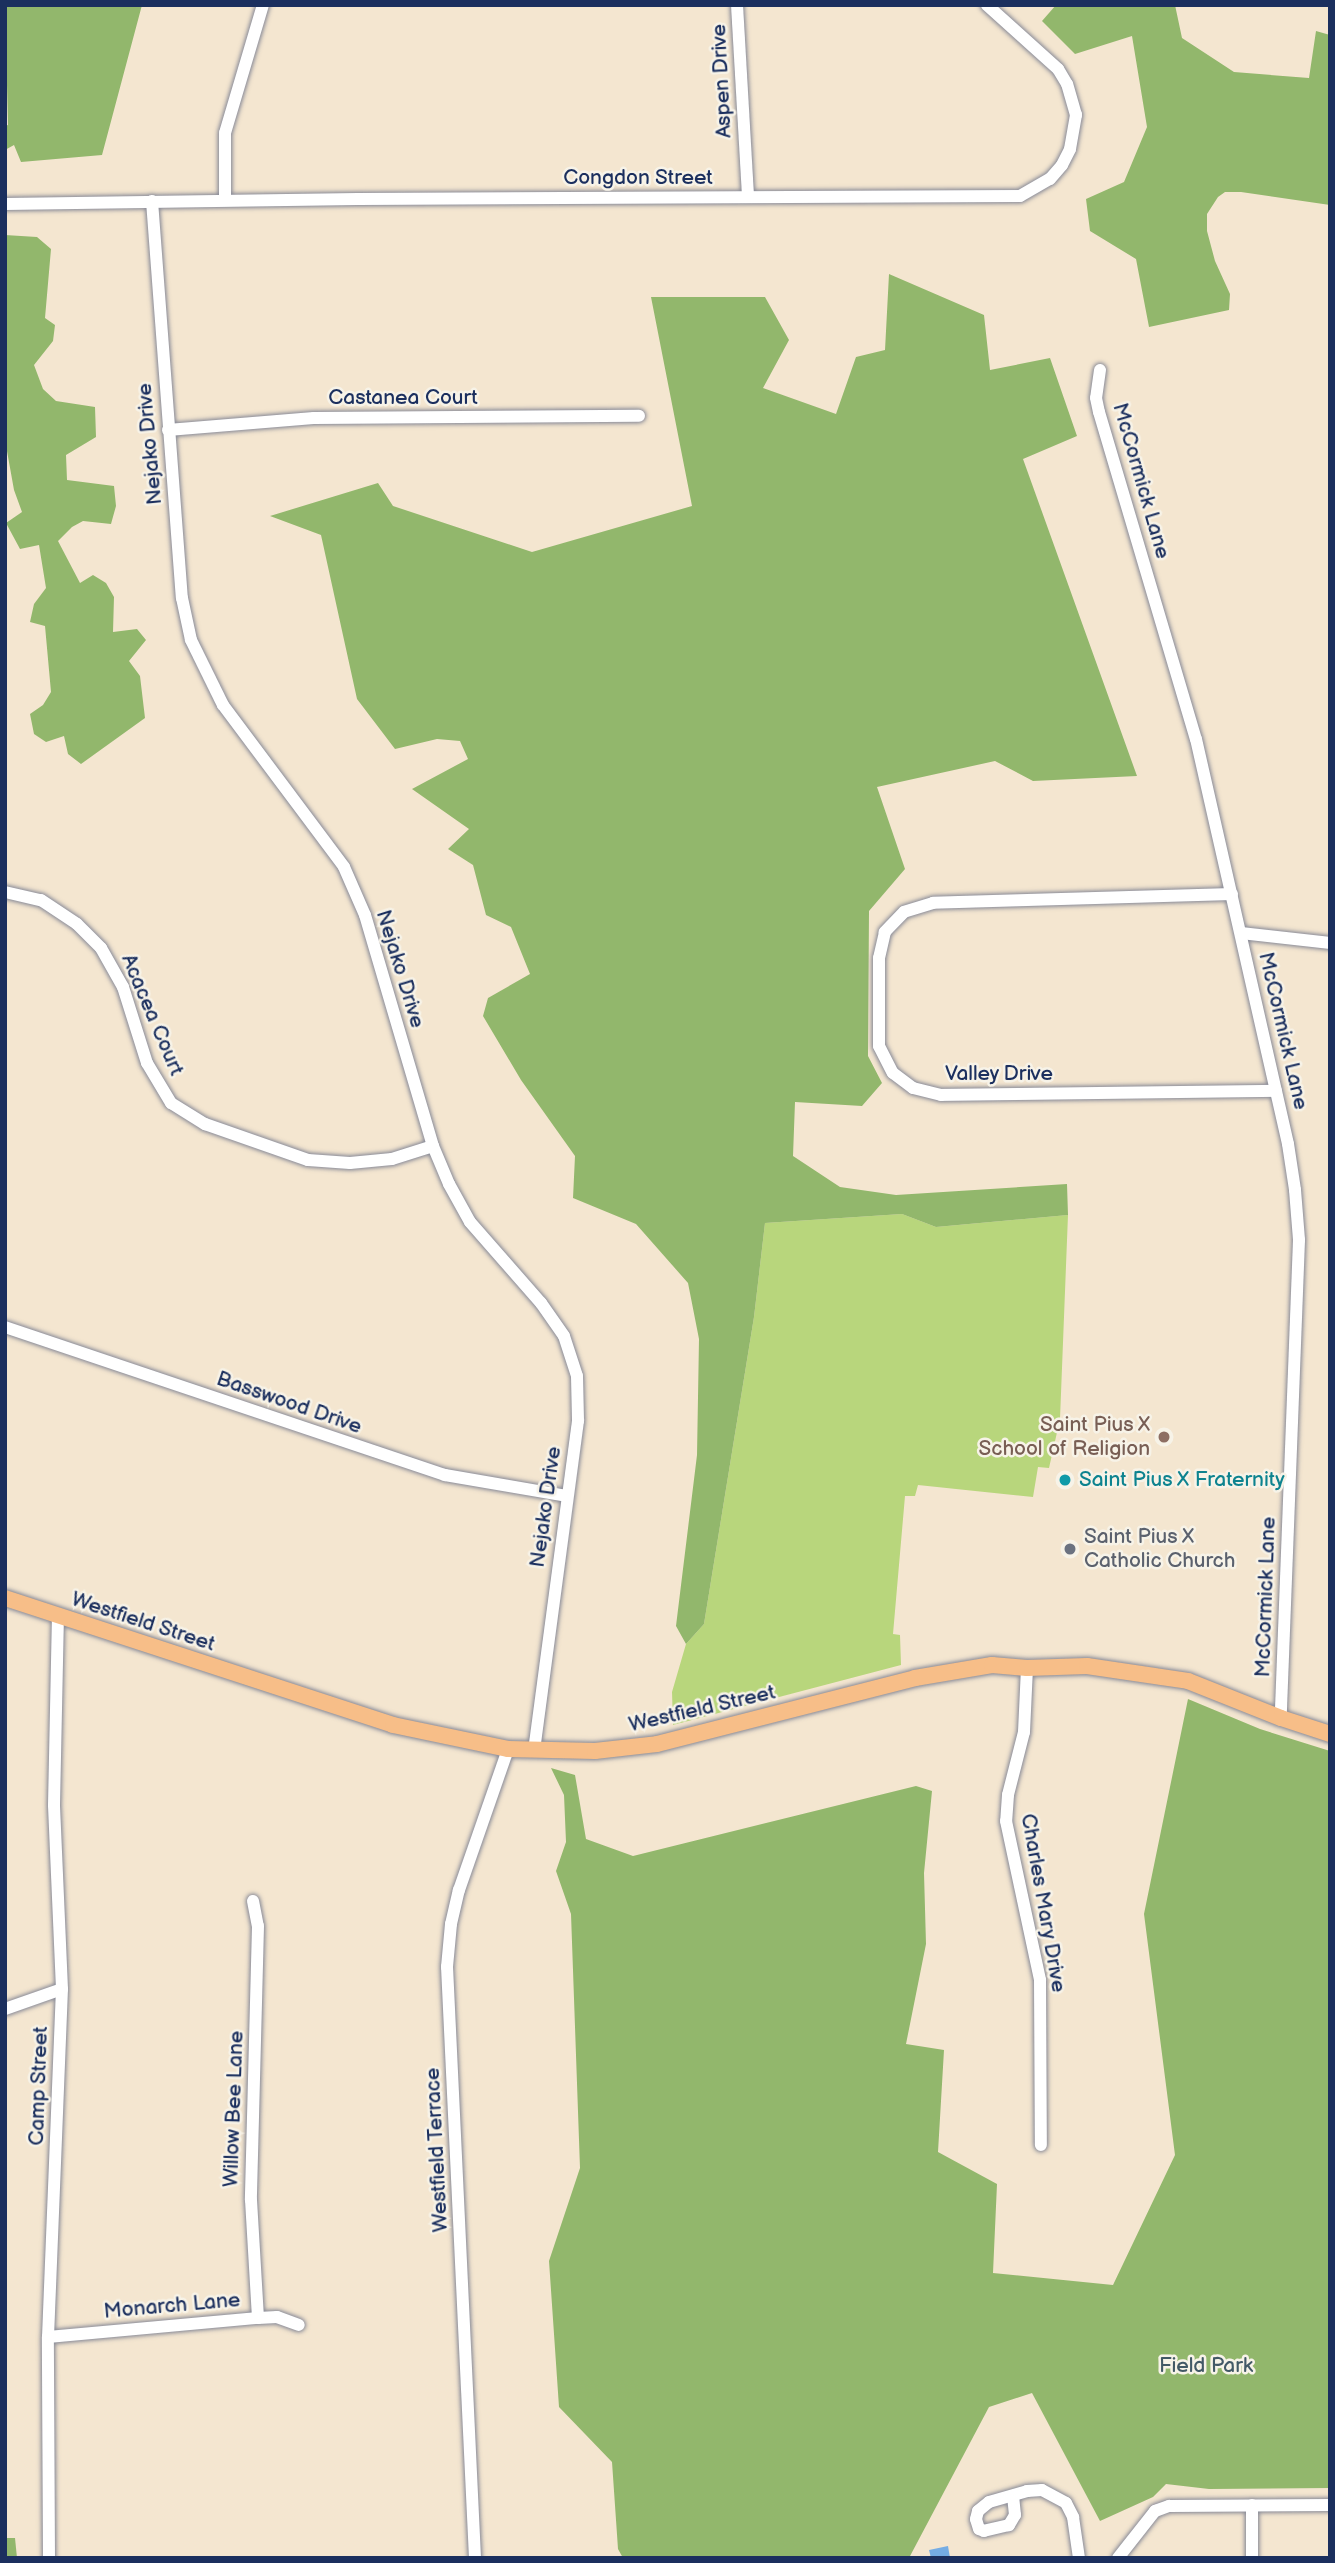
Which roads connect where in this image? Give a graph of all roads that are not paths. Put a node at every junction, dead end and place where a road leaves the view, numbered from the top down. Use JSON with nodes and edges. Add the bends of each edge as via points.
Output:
{"nodes":[{"id":1,"x":263,"y":5,"type":"edge"},
{"id":2,"x":737,"y":5,"type":"edge"},
{"id":3,"x":987,"y":5,"type":"edge"},
{"id":4,"x":748,"y":197,"type":"junction"},
{"id":5,"x":225,"y":200,"type":"junction"},
{"id":6,"x":152,"y":201,"type":"junction"},
{"id":7,"x":5,"y":204,"type":"edge"},
{"id":8,"x":1100,"y":370,"type":"dead end"},
{"id":9,"x":639,"y":416,"type":"dead end"},
{"id":10,"x":168,"y":430,"type":"junction"},
{"id":11,"x":5,"y":892,"type":"edge"},
{"id":12,"x":1232,"y":894,"type":"junction"},
{"id":13,"x":1241,"y":933,"type":"junction"},
{"id":14,"x":1330,"y":943,"type":"edge"},
{"id":15,"x":1276,"y":1091,"type":"junction"},
{"id":16,"x":433,"y":1146,"type":"junction"},
{"id":17,"x":5,"y":1327,"type":"edge"},
{"id":18,"x":566,"y":1496,"type":"junction"},
{"id":19,"x":5,"y":1598,"type":"edge"},
{"id":20,"x":58,"y":1616,"type":"junction"},
{"id":21,"x":1027,"y":1668,"type":"junction"},
{"id":22,"x":1281,"y":1718,"type":"junction"},
{"id":23,"x":1330,"y":1734,"type":"edge"},
{"id":24,"x":508,"y":1749,"type":"junction"},
{"id":25,"x":534,"y":1750,"type":"junction"},
{"id":26,"x":253,"y":1901,"type":"dead end"},
{"id":27,"x":62,"y":1989,"type":"junction"},
{"id":28,"x":5,"y":2009,"type":"edge"},
{"id":29,"x":1041,"y":2145,"type":"dead end"},
{"id":30,"x":258,"y":2318,"type":"junction"},
{"id":31,"x":299,"y":2325,"type":"dead end"},
{"id":32,"x":48,"y":2337,"type":"junction"},
{"id":33,"x":1013,"y":2496,"type":"dead end"},
{"id":34,"x":1252,"y":2505,"type":"junction"},
{"id":35,"x":1330,"y":2505,"type":"edge"},
{"id":36,"x":49,"y":2558,"type":"edge"},
{"id":37,"x":475,"y":2558,"type":"edge"},
{"id":38,"x":1079,"y":2558,"type":"edge"},
{"id":39,"x":1118,"y":2558,"type":"edge"},
{"id":40,"x":1252,"y":2558,"type":"edge"}],
"edges":[{"from":1,"to":5,"type":"street","via":[[225,133]]},
{"from":2,"to":4,"type":"street","name":"Aspen Drive"},
{"from":3,"to":4,"type":"street","name":"Congdon Street","via":[[1058,69],[1073,99],[1076,115],[1070,149],[1050,179],[1020,196],[1002,198]]},
{"from":4,"to":5,"type":"street","name":"Congdon Street"},
{"from":5,"to":6,"type":"street","name":"Congdon Street"},
{"from":6,"to":7,"type":"street","name":"Congdon Street"},
{"from":6,"to":10,"type":"street","name":"Nejako Drive"},
{"from":8,"to":12,"type":"street","name":"McCormick Lane","via":[[1099,412],[1195,739]]},
{"from":9,"to":10,"type":"street","name":"Castanea Court","via":[[313,418]]},
{"from":10,"to":16,"type":"street","name":"Nejako Drive","via":[[182,598],[191,640],[223,705],[344,867],[365,915]]},
{"from":11,"to":16,"type":"street","name":"Acacea Court","via":[[41,900],[77,924],[100,948],[122,988],[147,1063],[170,1103],[205,1124],[308,1160],[392,1159]]},
{"from":12,"to":13,"type":"street","name":"McCormick Lane"},
{"from":12,"to":15,"type":"street","name":"Valley Drive","via":[[933,903],[905,912],[885,932],[879,958],[879,1046],[893,1073],[913,1088],[940,1095]]},
{"from":13,"to":14,"type":"street"},
{"from":13,"to":15,"type":"street","name":"McCormick Lane"},
{"from":15,"to":22,"type":"street","name":"McCormick Lane","via":[[1288,1144],[1299,1240]]},
{"from":16,"to":18,"type":"street","name":"Nejako Drive","via":[[470,1222],[564,1336],[577,1376],[578,1421]]},
{"from":17,"to":18,"type":"street","name":"Basswood Drive","via":[[445,1475]]},
{"from":18,"to":25,"type":"street","name":"Nejako Drive"},
{"from":19,"to":20,"type":"main road","name":"Westfield Street"},
{"from":20,"to":24,"type":"main road","name":"Westfield Street","via":[[393,1726]]},
{"from":20,"to":27,"type":"street","name":"Camp Street","via":[[54,1805]]},
{"from":21,"to":22,"type":"main road","name":"Westfield Street","via":[[1087,1666],[1188,1681]]},
{"from":21,"to":25,"type":"main road","name":"Westfield Street","via":[[992,1665],[949,1670],[657,1744],[595,1751]]},
{"from":21,"to":29,"type":"street","name":"Charles Mary Drive","via":[[1024,1732],[1006,1821],[1040,1980]]},
{"from":22,"to":23,"type":"main road","name":"Westfield Street"},
{"from":24,"to":25,"type":"main road","name":"Westfield Street"},
{"from":24,"to":37,"type":"street","name":"Westfield Terrace","via":[[459,1890],[447,1967]]},
{"from":26,"to":30,"type":"street","name":"Willow Bee Lane","via":[[258,1926],[251,2200]]},
{"from":27,"to":28,"type":"street"},
{"from":27,"to":32,"type":"street","name":"Camp Street"},
{"from":30,"to":31,"type":"street","name":"Monarch Lane"},
{"from":30,"to":32,"type":"street","name":"Monarch Lane"},
{"from":32,"to":36,"type":"street","name":"Camp Street"},
{"from":33,"to":38,"type":"street","via":[[1042,2490],[1066,2503],[1073,2517]]},
{"from":34,"to":35,"type":"street"},
{"from":34,"to":39,"type":"street","via":[[1180,2505],[1155,2511]]},
{"from":34,"to":40,"type":"street"}]}
